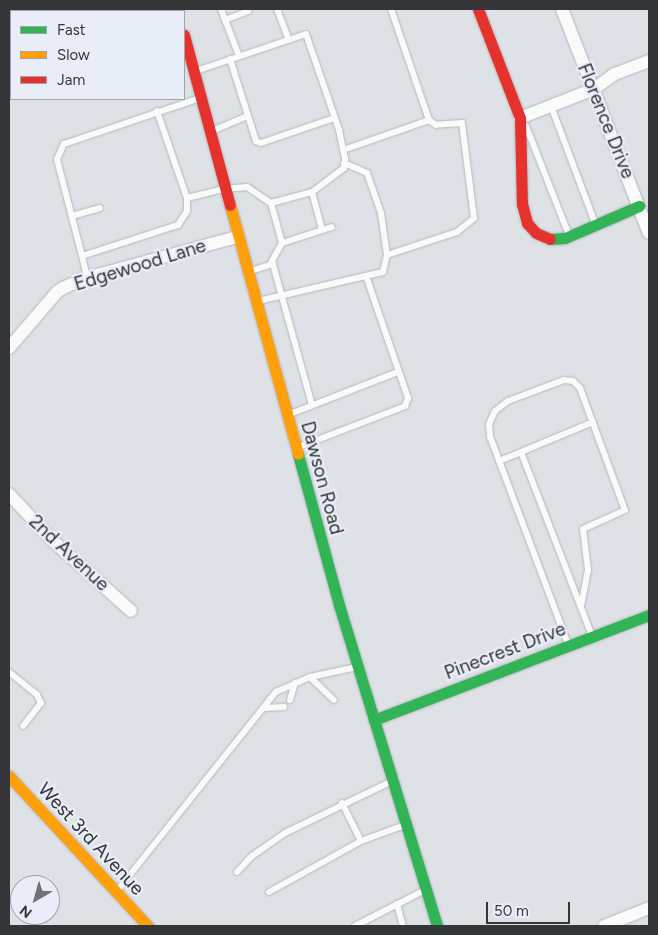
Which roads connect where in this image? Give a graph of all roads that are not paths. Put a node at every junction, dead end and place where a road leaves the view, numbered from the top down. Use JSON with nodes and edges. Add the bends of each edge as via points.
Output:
{"nodes":[{"id":1,"x":221,"y":9,"type":"edge"},
{"id":2,"x":277,"y":9,"type":"edge"},
{"id":3,"x":391,"y":9,"type":"edge"},
{"id":4,"x":478,"y":9,"type":"edge"},
{"id":5,"x":562,"y":9,"type":"edge"},
{"id":6,"x":248,"y":11,"type":"dead end"},
{"id":7,"x":225,"y":20,"type":"junction"},
{"id":8,"x":185,"y":39,"type":"edge"},
{"id":9,"x":288,"y":40,"type":"junction"},
{"id":10,"x":239,"y":56,"type":"junction"},
{"id":11,"x":230,"y":59,"type":"junction"},
{"id":12,"x":649,"y":61,"type":"edge"},
{"id":13,"x":193,"y":72,"type":"junction"},
{"id":14,"x":594,"y":90,"type":"junction"},
{"id":15,"x":200,"y":98,"type":"junction"},
{"id":16,"x":551,"y":106,"type":"junction"},
{"id":17,"x":157,"y":111,"type":"junction"},
{"id":18,"x":248,"y":116,"type":"junction"},
{"id":19,"x":334,"y":118,"type":"junction"},
{"id":20,"x":520,"y":118,"type":"junction"},
{"id":21,"x":429,"y":120,"type":"junction"},
{"id":22,"x":209,"y":132,"type":"junction"},
{"id":23,"x":343,"y":150,"type":"junction"},
{"id":24,"x":344,"y":163,"type":"junction"},
{"id":25,"x":224,"y":189,"type":"junction"},
{"id":26,"x":312,"y":192,"type":"junction"},
{"id":27,"x":186,"y":198,"type":"junction"},
{"id":28,"x":270,"y":203,"type":"junction"},
{"id":29,"x":644,"y":204,"type":"edge"},
{"id":30,"x":100,"y":208,"type":"dead end"},
{"id":31,"x":72,"y":216,"type":"junction"},
{"id":32,"x":596,"y":226,"type":"junction"},
{"id":33,"x":332,"y":227,"type":"dead end"},
{"id":34,"x":322,"y":230,"type":"junction"},
{"id":35,"x":649,"y":233,"type":"edge"},
{"id":36,"x":569,"y":236,"type":"junction"},
{"id":37,"x":238,"y":237,"type":"junction"},
{"id":38,"x":282,"y":243,"type":"junction"},
{"id":39,"x":387,"y":255,"type":"junction"},
{"id":40,"x":82,"y":256,"type":"junction"},
{"id":41,"x":273,"y":264,"type":"junction"},
{"id":42,"x":247,"y":272,"type":"junction"},
{"id":43,"x":366,"y":276,"type":"junction"},
{"id":44,"x":87,"y":277,"type":"junction"},
{"id":45,"x":282,"y":295,"type":"junction"},
{"id":46,"x":255,"y":302,"type":"junction"},
{"id":47,"x":9,"y":348,"type":"edge"},
{"id":48,"x":398,"y":372,"type":"junction"},
{"id":49,"x":312,"y":405,"type":"junction"},
{"id":50,"x":286,"y":415,"type":"junction"},
{"id":51,"x":593,"y":422,"type":"junction"},
{"id":52,"x":296,"y":449,"type":"junction"},
{"id":53,"x":521,"y":452,"type":"junction"},
{"id":54,"x":500,"y":462,"type":"junction"},
{"id":55,"x":9,"y":494,"type":"edge"},
{"id":56,"x":581,"y":606,"type":"junction"},
{"id":57,"x":131,"y":611,"type":"dead end"},
{"id":58,"x":649,"y":615,"type":"edge"},
{"id":59,"x":592,"y":637,"type":"junction"},
{"id":60,"x":569,"y":646,"type":"junction"},
{"id":61,"x":358,"y":667,"type":"junction"},
{"id":62,"x":9,"y":672,"type":"edge"},
{"id":63,"x":310,"y":677,"type":"junction"},
{"id":64,"x":295,"y":683,"type":"junction"},
{"id":65,"x":290,"y":700,"type":"dead end"},
{"id":66,"x":334,"y":700,"type":"dead end"},
{"id":67,"x":284,"y":707,"type":"dead end"},
{"id":68,"x":264,"y":708,"type":"junction"},
{"id":69,"x":374,"y":720,"type":"junction"},
{"id":70,"x":23,"y":726,"type":"dead end"},
{"id":71,"x":10,"y":780,"type":"edge"},
{"id":72,"x":393,"y":781,"type":"junction"},
{"id":73,"x":342,"y":803,"type":"junction"},
{"id":74,"x":406,"y":824,"type":"junction"},
{"id":75,"x":361,"y":841,"type":"junction"},
{"id":76,"x":237,"y":872,"type":"dead end"},
{"id":77,"x":426,"y":890,"type":"junction"},
{"id":78,"x":116,"y":892,"type":"junction"},
{"id":79,"x":269,"y":892,"type":"dead end"},
{"id":80,"x":397,"y":904,"type":"junction"},
{"id":81,"x":649,"y":908,"type":"edge"},
{"id":82,"x":148,"y":926,"type":"edge"},
{"id":83,"x":355,"y":926,"type":"edge"},
{"id":84,"x":403,"y":926,"type":"edge"},
{"id":85,"x":437,"y":926,"type":"edge"},
{"id":86,"x":604,"y":926,"type":"edge"}],
"edges":[{"from":1,"to":7,"type":"lane"},
{"from":2,"to":9,"type":"lane"},
{"from":3,"to":21,"type":"lane"},
{"from":4,"to":20,"type":"main road"},
{"from":5,"to":14,"type":"street","name":"Florence Drive"},
{"from":6,"to":7,"type":"lane"},
{"from":7,"to":10,"type":"lane"},
{"from":8,"to":13,"type":"main road","name":"Dawson Road"},
{"from":9,"to":10,"type":"lane"},
{"from":9,"to":19,"type":"lane","via":[[306,34]]},
{"from":10,"to":11,"type":"lane"},
{"from":11,"to":13,"type":"lane"},
{"from":11,"to":18,"type":"lane"},
{"from":12,"to":14,"type":"street","via":[[615,74]]},
{"from":13,"to":15,"type":"main road","name":"Dawson Road"},
{"from":14,"to":16,"type":"street"},
{"from":14,"to":29,"type":"street","name":"Florence Drive"},
{"from":15,"to":17,"type":"lane"},
{"from":15,"to":22,"type":"main road","name":"Dawson Road"},
{"from":16,"to":20,"type":"street"},
{"from":16,"to":32,"type":"lane"},
{"from":17,"to":27,"type":"lane"},
{"from":17,"to":31,"type":"lane","via":[[64,144],[57,158]]},
{"from":18,"to":19,"type":"lane","via":[[256,141],[261,143]]},
{"from":18,"to":22,"type":"lane"},
{"from":19,"to":23,"type":"lane"},
{"from":20,"to":36,"type":"lane","via":[[527,128]]},
{"from":20,"to":36,"type":"main road","via":[[522,204],[527,222],[536,233],[549,239]]},
{"from":21,"to":23,"type":"lane"},
{"from":21,"to":39,"type":"lane","via":[[436,125],[462,123],[474,218],[457,232]]},
{"from":22,"to":25,"type":"main road","name":"Dawson Road"},
{"from":23,"to":24,"type":"lane"},
{"from":24,"to":26,"type":"lane","via":[[344,168],[332,180]]},
{"from":24,"to":39,"type":"lane","via":[[367,173],[381,213]]},
{"from":25,"to":27,"type":"lane"},
{"from":25,"to":28,"type":"lane","via":[[247,187]]},
{"from":25,"to":37,"type":"main road","name":"Dawson Road"},
{"from":26,"to":28,"type":"lane"},
{"from":26,"to":34,"type":"lane"},
{"from":27,"to":40,"type":"lane","via":[[186,211],[178,225]]},
{"from":28,"to":38,"type":"lane"},
{"from":29,"to":32,"type":"main road"},
{"from":29,"to":35,"type":"street","name":"Florence Drive"},
{"from":30,"to":31,"type":"lane"},
{"from":31,"to":40,"type":"lane"},
{"from":32,"to":36,"type":"main road"},
{"from":33,"to":34,"type":"lane"},
{"from":34,"to":38,"type":"lane"},
{"from":37,"to":42,"type":"main road","name":"Dawson Road"},
{"from":37,"to":44,"type":"street","name":"Edgewood Lane"},
{"from":38,"to":41,"type":"lane"},
{"from":39,"to":43,"type":"lane","via":[[383,272]]},
{"from":40,"to":44,"type":"lane"},
{"from":41,"to":42,"type":"lane"},
{"from":41,"to":45,"type":"lane"},
{"from":42,"to":46,"type":"main road","name":"Dawson Road"},
{"from":43,"to":45,"type":"lane","via":[[289,296]]},
{"from":43,"to":48,"type":"lane"},
{"from":44,"to":47,"type":"street","name":"Edgewood Lane","via":[[57,292]]},
{"from":45,"to":46,"type":"lane"},
{"from":45,"to":49,"type":"lane"},
{"from":46,"to":50,"type":"main road","name":"Dawson Road"},
{"from":48,"to":49,"type":"lane"},
{"from":48,"to":52,"type":"lane","via":[[408,398],[405,406]]},
{"from":49,"to":50,"type":"lane"},
{"from":50,"to":52,"type":"main road","name":"Dawson Road"},
{"from":51,"to":53,"type":"lane"},
{"from":51,"to":54,"type":"lane","via":[[580,388],[573,381],[564,380],[508,401],[495,411],[489,424]]},
{"from":51,"to":56,"type":"lane","via":[[625,510],[583,529],[588,570]]},
{"from":52,"to":61,"type":"main road","name":"Dawson Road"},
{"from":53,"to":54,"type":"lane"},
{"from":53,"to":56,"type":"lane"},
{"from":54,"to":60,"type":"lane"},
{"from":55,"to":57,"type":"street","name":"2nd Avenue","via":[[52,540]]},
{"from":56,"to":59,"type":"lane"},
{"from":58,"to":59,"type":"main road","name":"Pinecrest Drive"},
{"from":59,"to":60,"type":"main road","name":"Pinecrest Drive"},
{"from":60,"to":69,"type":"main road","name":"Pinecrest Drive"},
{"from":61,"to":63,"type":"lane"},
{"from":61,"to":69,"type":"main road","name":"Dawson Road"},
{"from":62,"to":70,"type":"lane","via":[[37,695],[41,704]]},
{"from":63,"to":64,"type":"lane"},
{"from":63,"to":66,"type":"lane"},
{"from":64,"to":65,"type":"lane"},
{"from":64,"to":68,"type":"lane","via":[[276,692]]},
{"from":67,"to":68,"type":"lane"},
{"from":68,"to":78,"type":"lane"},
{"from":69,"to":72,"type":"main road","name":"Dawson Road"},
{"from":71,"to":78,"type":"main road","name":"West 3rd Avenue"},
{"from":72,"to":73,"type":"lane"},
{"from":72,"to":74,"type":"main road","name":"Dawson Road"},
{"from":73,"to":75,"type":"lane"},
{"from":73,"to":76,"type":"lane","via":[[285,833],[252,856]]},
{"from":74,"to":75,"type":"lane"},
{"from":74,"to":77,"type":"main road","name":"Dawson Road"},
{"from":75,"to":79,"type":"lane"},
{"from":77,"to":80,"type":"lane"},
{"from":77,"to":85,"type":"main road","name":"Dawson Road"},
{"from":78,"to":82,"type":"main road","name":"West 3rd Avenue"},
{"from":80,"to":83,"type":"lane"},
{"from":80,"to":84,"type":"lane"},
{"from":81,"to":86,"type":"street"}]}
